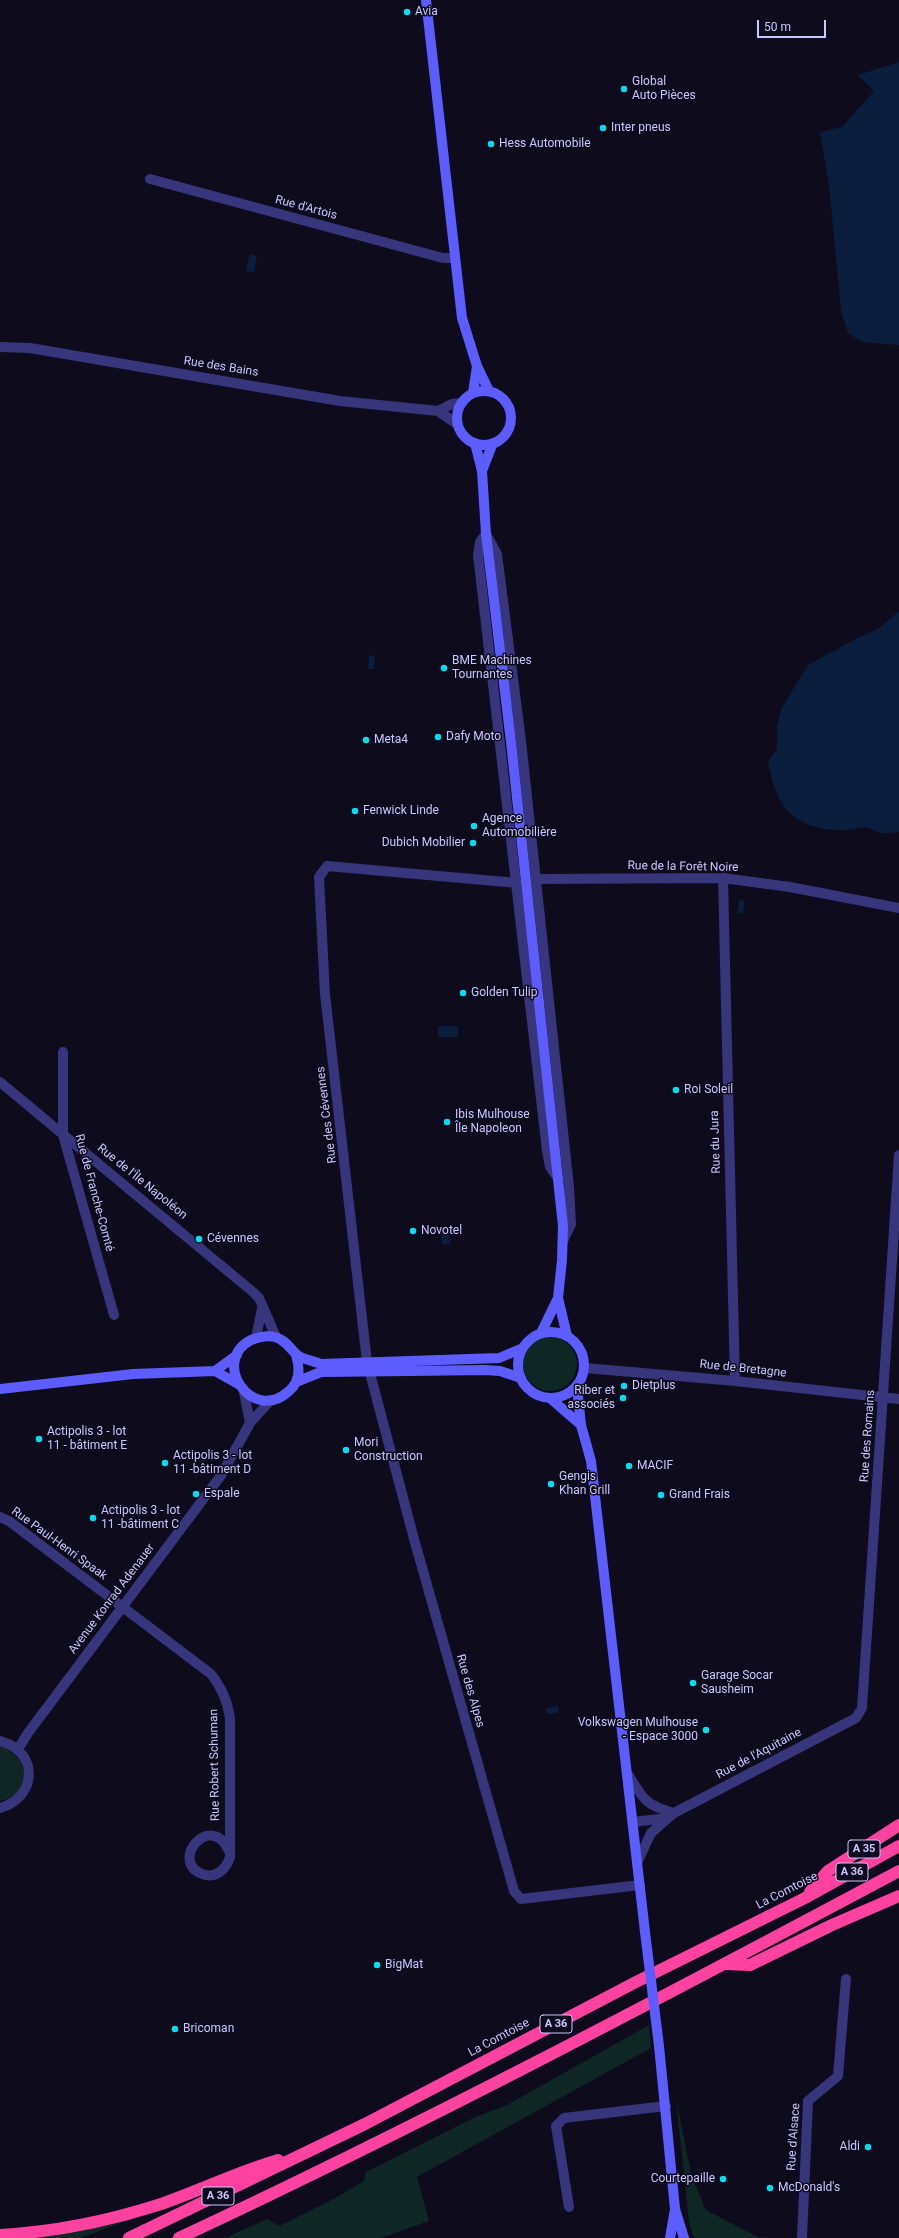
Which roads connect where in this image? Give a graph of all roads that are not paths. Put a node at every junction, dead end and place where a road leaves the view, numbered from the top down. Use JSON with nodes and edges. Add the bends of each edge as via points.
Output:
{"nodes":[{"id":1,"x":426,"y":0,"type":"edge"},
{"id":2,"x":150,"y":179,"type":"dead end"},
{"id":3,"x":455,"y":258,"type":"junction"},
{"id":4,"x":0,"y":347,"type":"edge"},
{"id":5,"x":477,"y":366,"type":"junction"},
{"id":6,"x":489,"y":391,"type":"junction"},
{"id":7,"x":473,"y":393,"type":"junction"},
{"id":8,"x":460,"y":404,"type":"junction"},
{"id":9,"x":438,"y":411,"type":"junction"},
{"id":10,"x":457,"y":424,"type":"junction"},
{"id":11,"x":475,"y":443,"type":"junction"},
{"id":12,"x":493,"y":443,"type":"junction"},
{"id":13,"x":482,"y":471,"type":"junction"},
{"id":14,"x":486,"y":534,"type":"junction"},
{"id":15,"x":723,"y":878,"type":"junction"},
{"id":16,"x":536,"y":879,"type":"junction"},
{"id":17,"x":517,"y":883,"type":"junction"},
{"id":18,"x":899,"y":908,"type":"edge"},
{"id":19,"x":63,"y":1052,"type":"dead end"},
{"id":20,"x":0,"y":1082,"type":"edge"},
{"id":21,"x":64,"y":1135,"type":"junction"},
{"id":22,"x":899,"y":1155,"type":"edge"},
{"id":23,"x":558,"y":1178,"type":"junction"},
{"id":24,"x":563,"y":1241,"type":"junction"},
{"id":25,"x":558,"y":1298,"type":"junction"},
{"id":26,"x":262,"y":1308,"type":"junction"},
{"id":27,"x":114,"y":1315,"type":"dead end"},
{"id":28,"x":541,"y":1333,"type":"junction"},
{"id":29,"x":567,"y":1336,"type":"junction"},
{"id":30,"x":276,"y":1337,"type":"junction"},
{"id":31,"x":256,"y":1338,"type":"junction"},
{"id":32,"x":523,"y":1348,"type":"junction"},
{"id":33,"x":237,"y":1355,"type":"junction"},
{"id":34,"x":296,"y":1355,"type":"junction"},
{"id":35,"x":369,"y":1367,"type":"junction"},
{"id":36,"x":585,"y":1368,"type":"junction"},
{"id":37,"x":215,"y":1371,"type":"junction"},
{"id":38,"x":521,"y":1378,"type":"junction"},
{"id":39,"x":735,"y":1381,"type":"junction"},
{"id":40,"x":296,"y":1382,"type":"junction"},
{"id":41,"x":577,"y":1386,"type":"junction"},
{"id":42,"x":241,"y":1388,"type":"junction"},
{"id":43,"x":0,"y":1389,"type":"edge"},
{"id":44,"x":550,"y":1398,"type":"junction"},
{"id":45,"x":884,"y":1398,"type":"junction"},
{"id":46,"x":899,"y":1399,"type":"edge"},
{"id":47,"x":271,"y":1400,"type":"junction"},
{"id":48,"x":250,"y":1423,"type":"junction"},
{"id":49,"x":581,"y":1425,"type":"junction"},
{"id":50,"x":0,"y":1517,"type":"edge"},
{"id":51,"x":123,"y":1606,"type":"junction"},
{"id":52,"x":856,"y":1718,"type":"joint"},
{"id":53,"x":0,"y":1741,"type":"edge"},
{"id":54,"x":18,"y":1750,"type":"junction"},
{"id":55,"x":627,"y":1773,"type":"junction"},
{"id":56,"x":0,"y":1808,"type":"edge"},
{"id":57,"x":671,"y":1816,"type":"junction"},
{"id":58,"x":229,"y":1819,"type":"junction"},
{"id":59,"x":633,"y":1822,"type":"junction"},
{"id":60,"x":899,"y":1825,"type":"edge"},
{"id":61,"x":216,"y":1837,"type":"junction"},
{"id":62,"x":899,"y":1846,"type":"edge"},
{"id":63,"x":229,"y":1851,"type":"junction"},
{"id":64,"x":637,"y":1863,"type":"junction"},
{"id":65,"x":899,"y":1871,"type":"edge"},
{"id":66,"x":640,"y":1885,"type":"junction"},
{"id":67,"x":899,"y":1896,"type":"edge"},
{"id":68,"x":805,"y":1898,"type":"junction"},
{"id":69,"x":725,"y":1964,"type":"junction"},
{"id":70,"x":846,"y":1979,"type":"dead end"},
{"id":71,"x":666,"y":2106,"type":"junction"},
{"id":72,"x":306,"y":2152,"type":"junction"},
{"id":73,"x":569,"y":2206,"type":"dead end"},
{"id":74,"x":675,"y":2209,"type":"junction"},
{"id":75,"x":0,"y":2235,"type":"edge"},
{"id":76,"x":129,"y":2238,"type":"edge"},
{"id":77,"x":179,"y":2238,"type":"edge"},
{"id":78,"x":670,"y":2238,"type":"edge"},
{"id":79,"x":684,"y":2238,"type":"edge"},
{"id":80,"x":802,"y":2238,"type":"edge"}],
"edges":[{"from":1,"to":3,"type":"main road"},
{"from":2,"to":3,"type":"street","name":"Rue d'Artois","via":[[443,258]]},
{"from":3,"to":5,"type":"main road","via":[[462,318]]},
{"from":4,"to":9,"type":"street","name":"Rue des Bains","via":[[30,348],[340,401]]},
{"from":5,"to":6,"type":"main road"},
{"from":5,"to":7,"type":"main road"},
{"from":6,"to":7,"type":"main road"},
{"from":6,"to":12,"type":"main road","via":[[502,398],[509,408],[511,418],[505,434]]},
{"from":7,"to":8,"type":"main road"},
{"from":8,"to":9,"type":"street","name":"Rue des Bains","via":[[452,404]]},
{"from":8,"to":10,"type":"main road"},
{"from":9,"to":10,"type":"street","name":"Rue des Bains"},
{"from":10,"to":11,"type":"main road","via":[[465,438]]},
{"from":11,"to":12,"type":"main road"},
{"from":11,"to":13,"type":"main road"},
{"from":12,"to":13,"type":"main road"},
{"from":13,"to":14,"type":"main road"},
{"from":14,"to":16,"type":"street","via":[[497,554]]},
{"from":14,"to":17,"type":"street","via":[[480,542],[478,555]]},
{"from":14,"to":23,"type":"main road"},
{"from":15,"to":16,"type":"street","name":"Rue de la Forêt Noire"},
{"from":15,"to":18,"type":"street","name":"Rue de la Forêt Noire","via":[[790,887]]},
{"from":15,"to":39,"type":"street","name":"Rue du Jura"},
{"from":16,"to":24,"type":"street","via":[[569,1187],[571,1224]]},
{"from":17,"to":23,"type":"street","via":[[546,1151],[550,1168]]},
{"from":17,"to":35,"type":"street","name":"Rue des Cévennes","via":[[327,866],[320,877],[325,994]]},
{"from":19,"to":21,"type":"street","name":"Rue de Franche-Comté"},
{"from":20,"to":21,"type":"street","name":"Rue de l'Île Napoléon"},
{"from":21,"to":26,"type":"street","name":"Rue de l'Île Napoléon","via":[[235,1275],[259,1298]]},
{"from":21,"to":27,"type":"street","name":"Rue de Franche-Comté"},
{"from":22,"to":45,"type":"street","name":"Rue des Romains"},
{"from":23,"to":24,"type":"main road"},
{"from":24,"to":25,"type":"main road"},
{"from":25,"to":28,"type":"main road"},
{"from":25,"to":29,"type":"main road"},
{"from":26,"to":30,"type":"street","name":"Rue de l'Île Napoléon"},
{"from":26,"to":31,"type":"street"},
{"from":28,"to":29,"type":"main road","via":[[550,1332]]},
{"from":28,"to":32,"type":"main road"},
{"from":29,"to":36,"type":"main road","via":[[581,1349]]},
{"from":30,"to":31,"type":"main road"},
{"from":30,"to":34,"type":"main road","via":[[291,1347]]},
{"from":31,"to":33,"type":"main road","via":[[245,1344]]},
{"from":32,"to":35,"type":"main road","via":[[499,1358]]},
{"from":32,"to":38,"type":"main road","via":[[518,1363]]},
{"from":33,"to":37,"type":"main road"},
{"from":33,"to":42,"type":"main road","via":[[235,1369]]},
{"from":34,"to":35,"type":"main road","via":[[321,1364]]},
{"from":34,"to":40,"type":"main road","via":[[299,1373]]},
{"from":35,"to":38,"type":"main road","via":[[500,1371]]},
{"from":35,"to":40,"type":"main road","via":[[321,1372]]},
{"from":35,"to":66,"type":"street","name":"Rue des Alpes","via":[[414,1539],[514,1891],[521,1899]]},
{"from":36,"to":39,"type":"street","name":"Rue de Bretagne"},
{"from":36,"to":41,"type":"main road"},
{"from":37,"to":42,"type":"main road"},
{"from":37,"to":43,"type":"main road","via":[[133,1374]]},
{"from":38,"to":44,"type":"main road","via":[[533,1393]]},
{"from":39,"to":45,"type":"street","name":"Rue de Bretagne"},
{"from":40,"to":47,"type":"main road","via":[[290,1391]]},
{"from":41,"to":44,"type":"main road","via":[[560,1397]]},
{"from":41,"to":49,"type":"main road"},
{"from":42,"to":47,"type":"main road","via":[[252,1397]]},
{"from":42,"to":48,"type":"street"},
{"from":44,"to":49,"type":"main road"},
{"from":45,"to":46,"type":"street","name":"Rue de Bretagne"},
{"from":45,"to":52,"type":"street","name":"Rue des Romains","via":[[864,1688],[862,1708]]},
{"from":47,"to":48,"type":"street","name":"Avenue Konrad Adenauer"},
{"from":48,"to":51,"type":"street","name":"Avenue Konrad Adenauer","via":[[242,1442],[222,1474]]},
{"from":49,"to":55,"type":"main road","via":[[591,1461]]},
{"from":50,"to":51,"type":"street","name":"Rue Paul-Henri Spaak","via":[[9,1521]]},
{"from":51,"to":54,"type":"street","name":"Avenue Konrad Adenauer"},
{"from":51,"to":58,"type":"street","name":"Rue Robert Schuman","via":[[211,1674],[220,1686],[230,1719]]},
{"from":52,"to":57,"type":"street","name":"Rue de l'Aquitaine"},
{"from":53,"to":54,"type":"street"},
{"from":54,"to":56,"type":"street","via":[[29,1768],[26,1789],[20,1798]]},
{"from":55,"to":57,"type":"street","via":[[647,1802]]},
{"from":55,"to":59,"type":"main road"},
{"from":57,"to":59,"type":"street","name":"Rue de l'Aquitaine"},
{"from":57,"to":64,"type":"street","name":"Rue de l'Aquitaine","via":[[647,1840]]},
{"from":58,"to":61,"type":"street"},
{"from":58,"to":63,"type":"street","name":"Rue Robert Schuman"},
{"from":59,"to":64,"type":"main road"},
{"from":60,"to":68,"type":"highway","number":"A 35","via":[[828,1871]]},
{"from":61,"to":63,"type":"street","name":"Rue Robert Schuman"},
{"from":61,"to":63,"type":"street","name":"Rue Robert Schuman","via":[[203,1837],[193,1845],[190,1857],[195,1869],[206,1876],[219,1873],[228,1864]]},
{"from":62,"to":68,"type":"highway","name":"La Comtoise","number":"A 36"},
{"from":64,"to":66,"type":"main road"},
{"from":65,"to":69,"type":"highway","number":"A 36"},
{"from":66,"to":71,"type":"main road","bridge":true},
{"from":67,"to":69,"type":"highway","via":[[750,1965]]},
{"from":68,"to":72,"type":"highway","name":"La Comtoise","number":"A 36"},
{"from":69,"to":77,"type":"highway","number":"A 36","via":[[374,2145]]},
{"from":70,"to":80,"type":"street","name":"Rue d'Alsace","via":[[838,2076],[808,2101]]},
{"from":71,"to":73,"type":"street","via":[[564,2118],[556,2126]]},
{"from":71,"to":74,"type":"main road"},
{"from":72,"to":75,"type":"highway","via":[[245,2169],[152,2206],[66,2227]]},
{"from":72,"to":76,"type":"highway","name":"La Comtoise","number":"A 36"},
{"from":74,"to":78,"type":"main road"},
{"from":74,"to":79,"type":"main road"}]}
